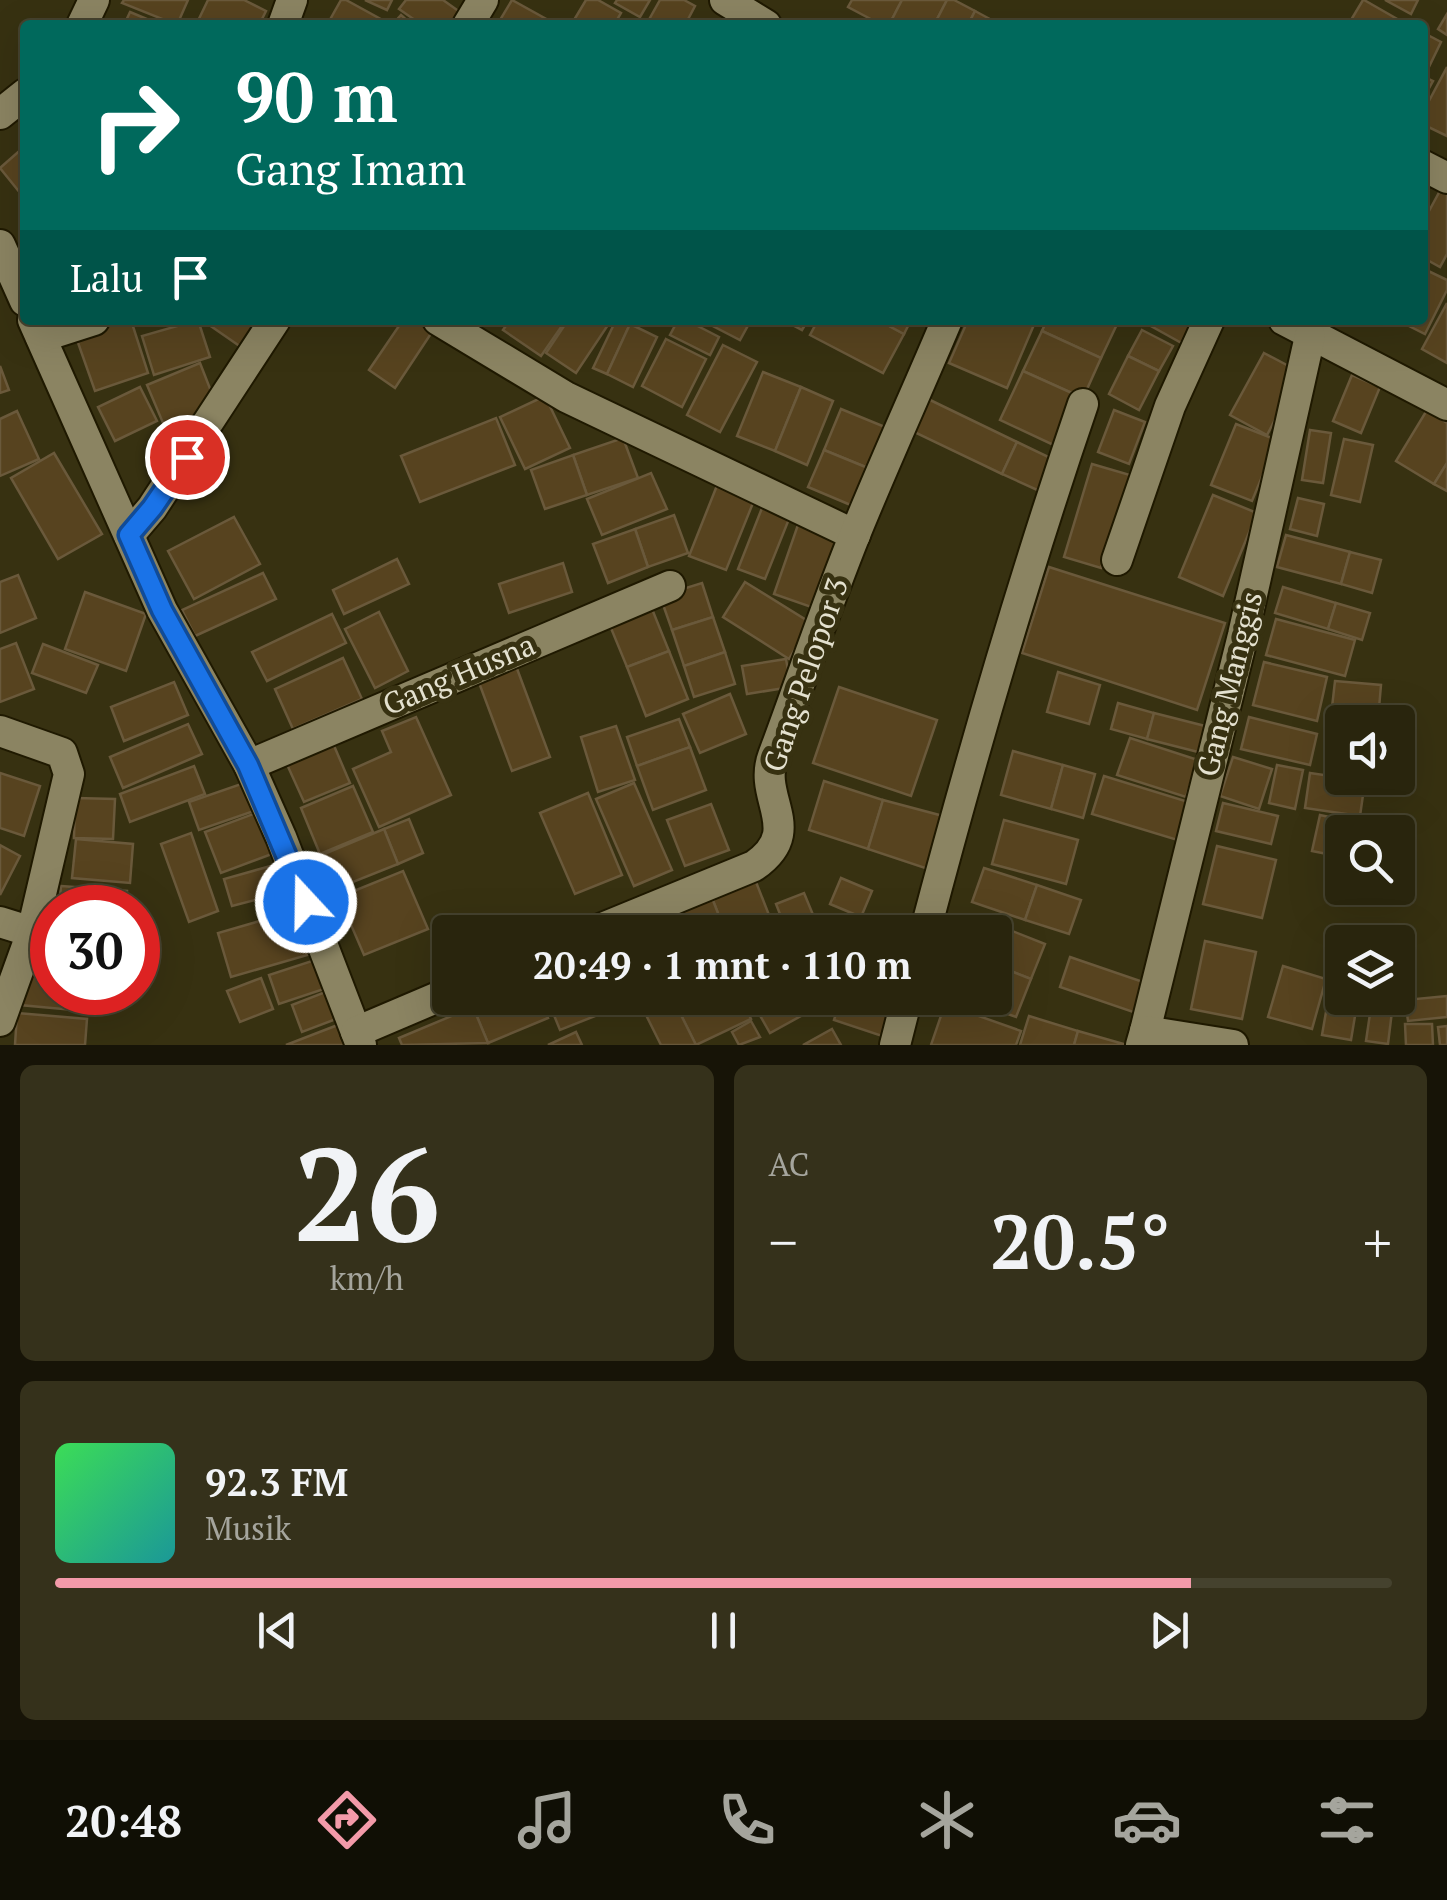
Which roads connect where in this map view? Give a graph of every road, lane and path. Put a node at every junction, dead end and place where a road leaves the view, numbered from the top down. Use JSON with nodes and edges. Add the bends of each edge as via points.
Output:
{"nodes":[{"id":1,"x":726,"y":0,"type":"edge"},
{"id":2,"x":758,"y":20,"type":"edge"},
{"id":3,"x":20,"y":98,"type":"edge"},
{"id":4,"x":0,"y":114,"type":"edge"},
{"id":5,"x":0,"y":245,"type":"edge"},
{"id":6,"x":20,"y":291,"type":"edge"},
{"id":7,"x":272,"y":325,"type":"edge"},
{"id":8,"x":446,"y":325,"type":"edge"},
{"id":9,"x":945,"y":325,"type":"edge"},
{"id":10,"x":1208,"y":325,"type":"edge"},
{"id":11,"x":37,"y":328,"type":"edge"},
{"id":12,"x":1297,"y":328,"type":"edge"},
{"id":13,"x":1083,"y":404,"type":"dead end"},
{"id":14,"x":1447,"y":406,"type":"edge"},
{"id":15,"x":129,"y":535,"type":"junction"},
{"id":16,"x":855,"y":536,"type":"junction"},
{"id":17,"x":1117,"y":560,"type":"dead end"},
{"id":18,"x":670,"y":586,"type":"dead end"},
{"id":19,"x":0,"y":731,"type":"edge"},
{"id":20,"x":248,"y":765,"type":"junction"},
{"id":21,"x":43,"y":885,"type":"edge"},
{"id":22,"x":635,"y":915,"type":"edge"},
{"id":23,"x":929,"y":915,"type":"edge"},
{"id":24,"x":0,"y":922,"type":"edge"},
{"id":25,"x":30,"y":931,"type":"edge"},
{"id":26,"x":30,"y":938,"type":"edge"},
{"id":27,"x":432,"y":1001,"type":"edge"},
{"id":28,"x":902,"y":1015,"type":"edge"},
{"id":29,"x":0,"y":1021,"type":"edge"},
{"id":30,"x":358,"y":1038,"type":"edge"},
{"id":31,"x":1143,"y":1038,"type":"edge"},
{"id":32,"x":894,"y":1045,"type":"edge"},
{"id":33,"x":1233,"y":1045,"type":"edge"}],
"edges":[{"from":1,"to":2,"type":"street"},
{"from":3,"to":4,"type":"street"},
{"from":5,"to":6,"type":"street"},
{"from":7,"to":15,"type":"street"},
{"from":8,"to":16,"type":"street","via":[[566,397]]},
{"from":9,"to":16,"type":"street","name":"Gang Pelopor 3"},
{"from":10,"to":17,"type":"street","via":[[1170,406]]},
{"from":11,"to":15,"type":"street"},
{"from":12,"to":14,"type":"street"},
{"from":12,"to":31,"type":"street","name":"Gang Manggis","via":[[1243,635]]},
{"from":13,"to":23,"type":"street","via":[[1030,560]]},
{"from":15,"to":20,"type":"street","via":[[162,610]]},
{"from":16,"to":22,"type":"street","name":"Gang Pelopor 3","via":[[768,769],[780,824],[770,854]]},
{"from":18,"to":20,"type":"street","name":"Gang Husna"},
{"from":19,"to":21,"type":"street","via":[[62,753],[69,774]]},
{"from":20,"to":30,"type":"street"},
{"from":24,"to":25,"type":"street"},
{"from":26,"to":29,"type":"street"},
{"from":27,"to":30,"type":"street"},
{"from":28,"to":32,"type":"street"},
{"from":31,"to":33,"type":"street"}]}
